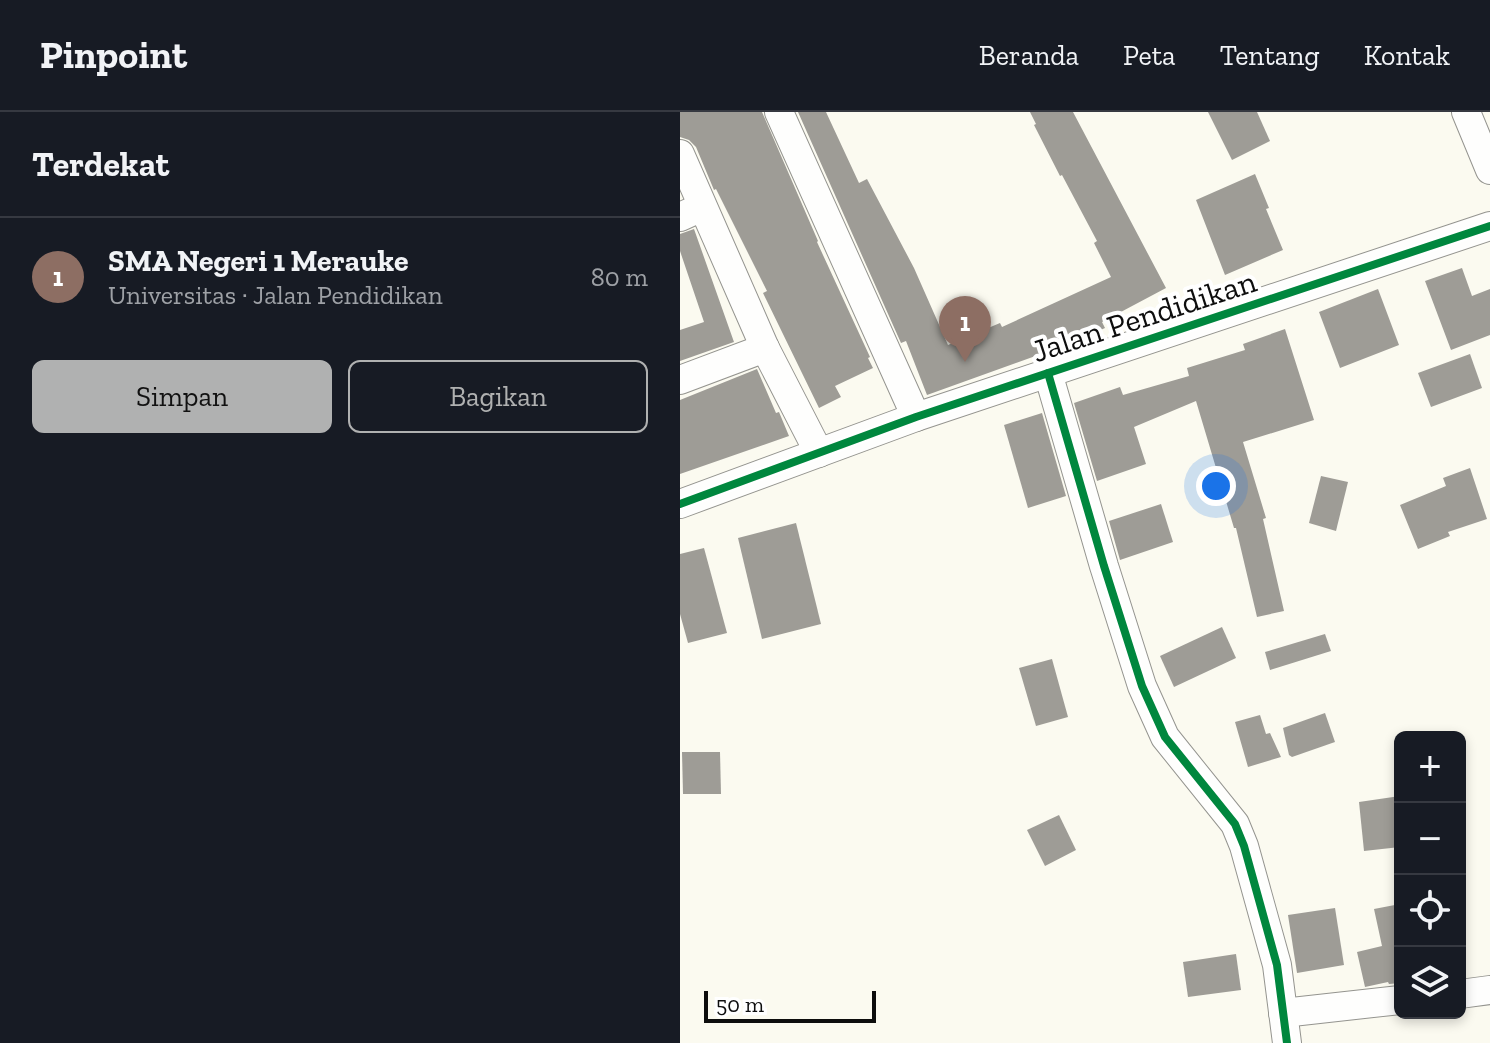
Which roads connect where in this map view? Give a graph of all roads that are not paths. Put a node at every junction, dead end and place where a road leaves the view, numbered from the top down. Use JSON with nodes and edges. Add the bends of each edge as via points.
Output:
{"nodes":[{"id":1,"x":779,"y":112,"type":"edge"},
{"id":2,"x":1466,"y":112,"type":"edge"},
{"id":3,"x":680,"y":154,"type":"edge"},
{"id":4,"x":1490,"y":170,"type":"edge"},
{"id":5,"x":691,"y":212,"type":"edge"},
{"id":6,"x":1490,"y":226,"type":"edge"},
{"id":7,"x":765,"y":348,"type":"junction"},
{"id":8,"x":1048,"y":373,"type":"junction"},
{"id":9,"x":680,"y":380,"type":"edge"},
{"id":10,"x":916,"y":417,"type":"junction"},
{"id":11,"x":819,"y":453,"type":"junction"},
{"id":12,"x":680,"y":504,"type":"edge"},
{"id":13,"x":1490,"y":990,"type":"edge"},
{"id":14,"x":1466,"y":993,"type":"edge"},
{"id":15,"x":1394,"y":1001,"type":"edge"},
{"id":16,"x":1283,"y":1013,"type":"junction"},
{"id":17,"x":1287,"y":1043,"type":"edge"}],
"edges":[{"from":1,"to":10,"type":"street"},
{"from":2,"to":4,"type":"street"},
{"from":3,"to":5,"type":"street"},
{"from":5,"to":7,"type":"street"},
{"from":6,"to":8,"type":"street","name":"Jalan Pendidikan"},
{"from":7,"to":9,"type":"street"},
{"from":7,"to":11,"type":"street"},
{"from":8,"to":10,"type":"street","name":"Jalan Pendidikan"},
{"from":8,"to":16,"type":"street","via":[[1142,686],[1165,737],[1235,824],[1244,846],[1277,965]]},
{"from":10,"to":11,"type":"street","name":"Jalan Pendidikan"},
{"from":11,"to":12,"type":"street","name":"Jalan Pendidikan"},
{"from":13,"to":14,"type":"street"},
{"from":15,"to":16,"type":"street"},
{"from":16,"to":17,"type":"street"}]}
